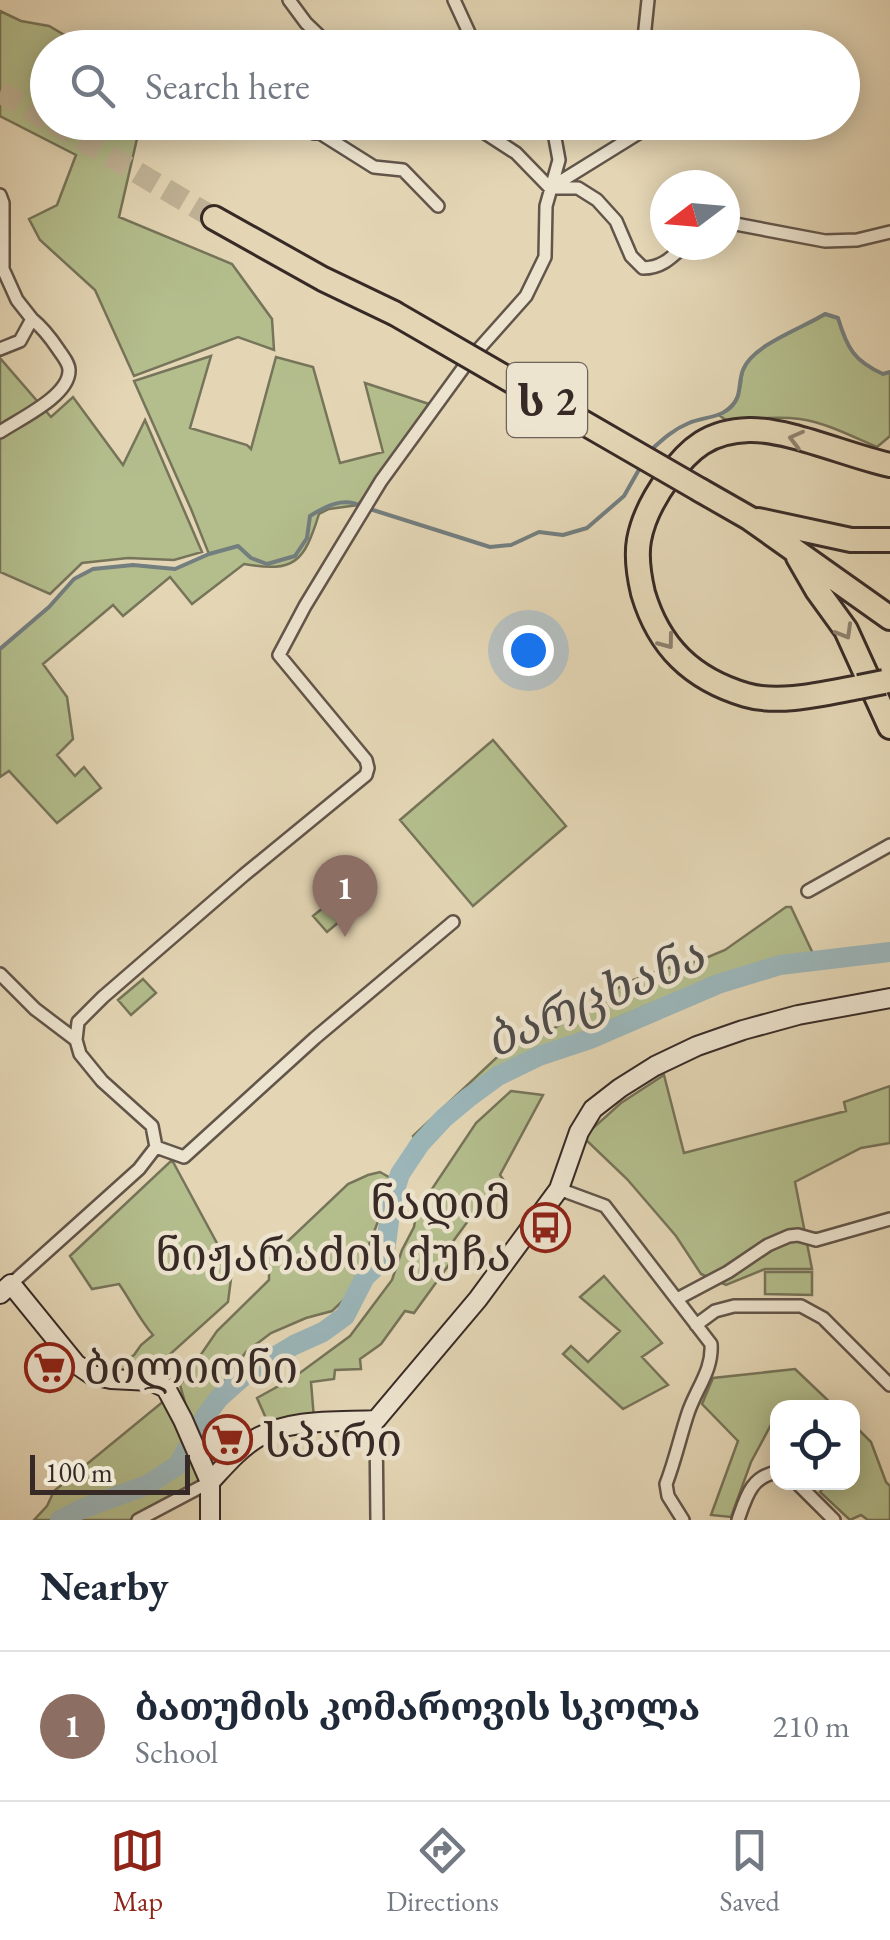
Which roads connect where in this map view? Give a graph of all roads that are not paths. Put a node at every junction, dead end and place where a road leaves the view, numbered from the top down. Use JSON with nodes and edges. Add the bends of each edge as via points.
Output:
{"nodes":[{"id":1,"x":289,"y":0,"type":"edge"},
{"id":2,"x":454,"y":0,"type":"edge"},
{"id":3,"x":648,"y":0,"type":"edge"},
{"id":4,"x":308,"y":30,"type":"edge"},
{"id":5,"x":468,"y":30,"type":"edge"},
{"id":6,"x":645,"y":30,"type":"edge"},
{"id":7,"x":336,"y":140,"type":"edge"},
{"id":8,"x":496,"y":140,"type":"edge"},
{"id":9,"x":556,"y":140,"type":"edge"},
{"id":10,"x":627,"y":140,"type":"edge"},
{"id":11,"x":550,"y":188,"type":"junction"},
{"id":12,"x":0,"y":195,"type":"edge"},
{"id":13,"x":438,"y":206,"type":"dead end"},
{"id":14,"x":214,"y":218,"type":"tunnel mouth"},
{"id":15,"x":740,"y":225,"type":"edge"},
{"id":16,"x":890,"y":232,"type":"edge"},
{"id":17,"x":669,"y":260,"type":"edge"},
{"id":18,"x":32,"y":318,"type":"junction"},
{"id":19,"x":0,"y":349,"type":"edge"},
{"id":20,"x":0,"y":432,"type":"edge"},
{"id":21,"x":890,"y":465,"type":"edge"},
{"id":22,"x":750,"y":518,"type":"junction"},
{"id":23,"x":890,"y":540,"type":"edge"},
{"id":24,"x":794,"y":550,"type":"junction"},
{"id":25,"x":890,"y":618,"type":"edge"},
{"id":26,"x":887,"y":682,"type":"edge"},
{"id":27,"x":890,"y":727,"type":"edge"},
{"id":28,"x":890,"y":845,"type":"edge"},
{"id":29,"x":808,"y":892,"type":"dead end"},
{"id":30,"x":453,"y":922,"type":"dead end"},
{"id":31,"x":0,"y":974,"type":"edge"},
{"id":32,"x":890,"y":998,"type":"edge"},
{"id":33,"x":76,"y":1040,"type":"junction"},
{"id":34,"x":156,"y":1146,"type":"junction"},
{"id":35,"x":559,"y":1189,"type":"junction"},
{"id":36,"x":890,"y":1218,"type":"edge"},
{"id":37,"x":6,"y":1289,"type":"edge"},
{"id":38,"x":677,"y":1299,"type":"junction"},
{"id":39,"x":696,"y":1325,"type":"junction"},
{"id":40,"x":890,"y":1385,"type":"edge"},
{"id":41,"x":376,"y":1420,"type":"junction"},
{"id":42,"x":770,"y":1474,"type":"edge"},
{"id":43,"x":207,"y":1475,"type":"junction"},
{"id":44,"x":804,"y":1490,"type":"edge"},
{"id":45,"x":138,"y":1520,"type":"edge"},
{"id":46,"x":210,"y":1520,"type":"edge"},
{"id":47,"x":376,"y":1520,"type":"edge"},
{"id":48,"x":683,"y":1520,"type":"edge"},
{"id":49,"x":738,"y":1520,"type":"edge"},
{"id":50,"x":834,"y":1520,"type":"edge"}],
"edges":[{"from":1,"to":4,"type":"street"},
{"from":2,"to":5,"type":"street"},
{"from":3,"to":6,"type":"street"},
{"from":7,"to":13,"type":"street","via":[[374,167],[403,170]]},
{"from":8,"to":11,"type":"street"},
{"from":9,"to":11,"type":"street","via":[[560,160]]},
{"from":10,"to":11,"type":"street"},
{"from":11,"to":17,"type":"street","via":[[578,188],[596,200],[643,268]]},
{"from":11,"to":33,"type":"street","via":[[545,256],[526,296],[469,360],[371,496],[279,655],[366,760],[366,775],[103,996],[78,1022]]},
{"from":12,"to":18,"type":"street","via":[[3,269]]},
{"from":14,"to":22,"type":"highway","number":"ს 2","bridge":true,"via":[[394,313]]},
{"from":15,"to":16,"type":"street","via":[[825,241]]},
{"from":18,"to":19,"type":"street","via":[[20,341]]},
{"from":18,"to":20,"type":"street","via":[[69,371],[56,396]]},
{"from":21,"to":26,"type":"highway","one_way":true,"bridge":true,"via":[[750,430],[698,443],[650,506],[638,574],[668,646],[703,677],[749,696],[800,698]]},
{"from":22,"to":23,"type":"highway","via":[[851,540]]},
{"from":22,"to":24,"type":"highway","number":"ს 2"},
{"from":24,"to":25,"type":"highway","number":"ს 2"},
{"from":24,"to":27,"type":"highway","one_way":true,"via":[[846,630]]},
{"from":28,"to":29,"type":"street"},
{"from":30,"to":34,"type":"street","via":[[184,1157]]},
{"from":31,"to":33,"type":"street"},
{"from":32,"to":35,"type":"main road","via":[[743,1030],[656,1066],[594,1109]]},
{"from":33,"to":34,"type":"street","via":[[93,1070],[152,1126]]},
{"from":34,"to":37,"type":"street"},
{"from":35,"to":38,"type":"street","via":[[605,1206]]},
{"from":35,"to":41,"type":"main road"},
{"from":36,"to":38,"type":"street","via":[[816,1240],[789,1236]]},
{"from":37,"to":43,"type":"main road","via":[[92,1375],[166,1388]]},
{"from":38,"to":39,"type":"street"},
{"from":39,"to":40,"type":"street","via":[[734,1306],[801,1306],[823,1318]]},
{"from":39,"to":48,"type":"street","via":[[712,1357],[666,1484]]},
{"from":41,"to":43,"type":"main road","via":[[285,1426]]},
{"from":41,"to":47,"type":"street"},
{"from":42,"to":49,"type":"street","via":[[756,1481]]},
{"from":43,"to":45,"type":"street"},
{"from":43,"to":46,"type":"main road"},
{"from":44,"to":50,"type":"street"}]}
